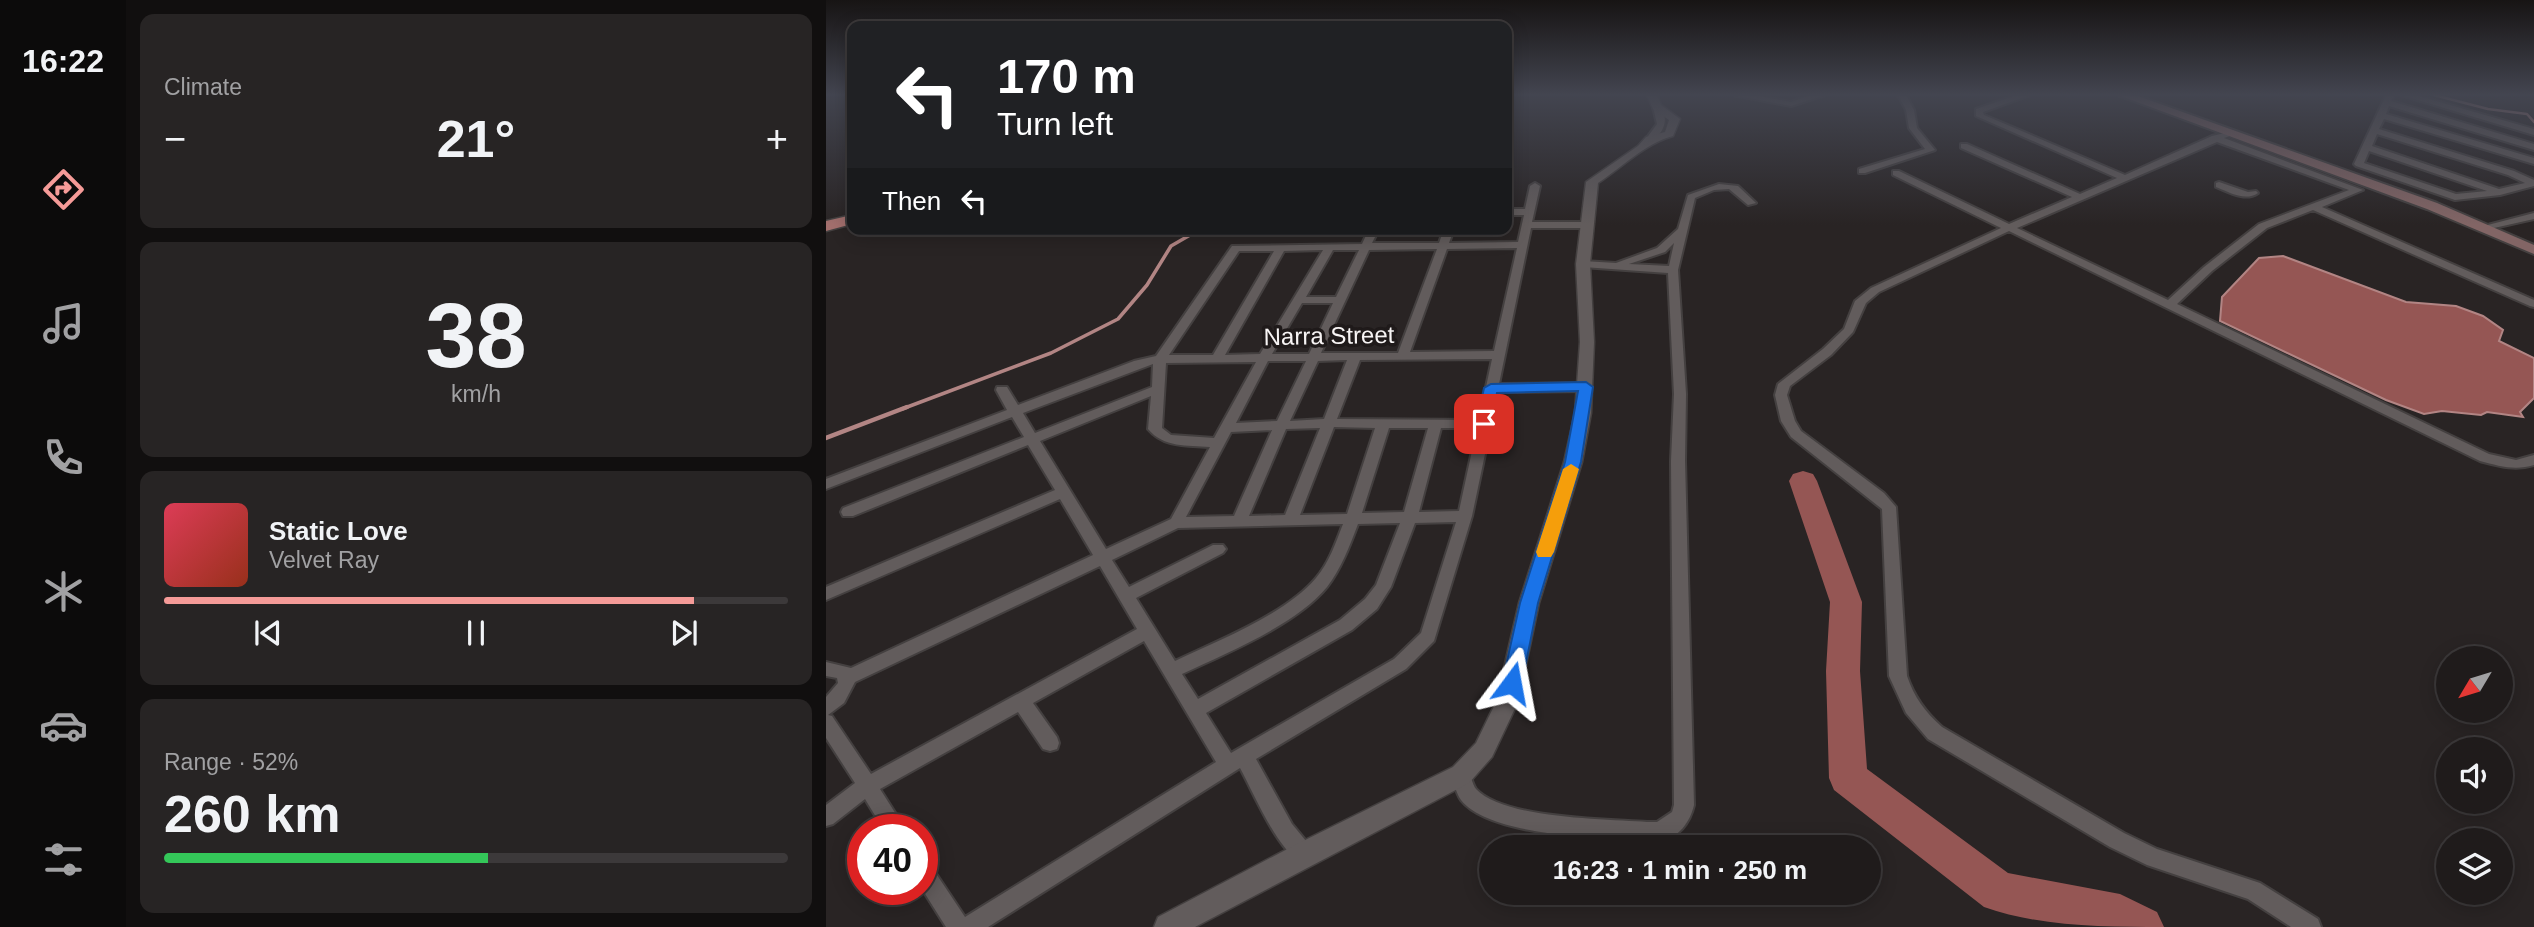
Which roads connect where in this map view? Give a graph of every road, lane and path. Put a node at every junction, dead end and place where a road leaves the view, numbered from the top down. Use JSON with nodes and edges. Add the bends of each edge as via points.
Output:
{"nodes":[{"id":1,"x":1653,"y":138,"type":"edge"},
{"id":2,"x":1921,"y":138,"type":"edge"},
{"id":3,"x":2032,"y":138,"type":"edge"},
{"id":4,"x":2215,"y":138,"type":"joint"},
{"id":5,"x":2244,"y":138,"type":"edge"},
{"id":6,"x":2370,"y":138,"type":"edge"},
{"id":7,"x":2398,"y":138,"type":"edge"},
{"id":8,"x":2458,"y":138,"type":"edge"},
{"id":9,"x":2507,"y":138,"type":"edge"},
{"id":10,"x":1964,"y":146,"type":"dead end"},
{"id":11,"x":2367,"y":147,"type":"junction"},
{"id":12,"x":2534,"y":147,"type":"edge"},
{"id":13,"x":2534,"y":161,"type":"edge"},
{"id":14,"x":1862,"y":171,"type":"dead end"},
{"id":15,"x":1896,"y":173,"type":"dead end"},
{"id":16,"x":2123,"y":177,"type":"junction"},
{"id":17,"x":2534,"y":183,"type":"edge"},
{"id":18,"x":2219,"y":185,"type":"dead end"},
{"id":19,"x":1535,"y":186,"type":"dead end"},
{"id":20,"x":2500,"y":192,"type":"junction"},
{"id":21,"x":2253,"y":193,"type":"dead end"},
{"id":22,"x":2080,"y":197,"type":"junction"},
{"id":23,"x":1751,"y":203,"type":"dead end"},
{"id":24,"x":2314,"y":207,"type":"junction"},
{"id":25,"x":1512,"y":214,"type":"edge"},
{"id":26,"x":2534,"y":216,"type":"edge"},
{"id":27,"x":1528,"y":219,"type":"junction"},
{"id":28,"x":847,"y":220,"type":"edge"},
{"id":29,"x":1588,"y":225,"type":"junction"},
{"id":30,"x":826,"y":226,"type":"edge"},
{"id":31,"x":1686,"y":227,"type":"junction"},
{"id":32,"x":2484,"y":227,"type":"junction"},
{"id":33,"x":2008,"y":228,"type":"junction"},
{"id":34,"x":1371,"y":235,"type":"edge"},
{"id":35,"x":1447,"y":235,"type":"edge"},
{"id":36,"x":1523,"y":245,"type":"junction"},
{"id":37,"x":1366,"y":246,"type":"junction"},
{"id":38,"x":1444,"y":246,"type":"junction"},
{"id":39,"x":1281,"y":247,"type":"junction"},
{"id":40,"x":1330,"y":247,"type":"junction"},
{"id":41,"x":2534,"y":250,"type":"edge"},
{"id":42,"x":1584,"y":264,"type":"junction"},
{"id":43,"x":1609,"y":266,"type":"junction"},
{"id":44,"x":1673,"y":270,"type":"junction"},
{"id":45,"x":1298,"y":300,"type":"junction"},
{"id":46,"x":1342,"y":300,"type":"junction"},
{"id":47,"x":2534,"y":304,"type":"edge"},
{"id":48,"x":2170,"y":305,"type":"junction"},
{"id":49,"x":1498,"y":355,"type":"junction"},
{"id":50,"x":1403,"y":356,"type":"junction"},
{"id":51,"x":1315,"y":357,"type":"junction"},
{"id":52,"x":1355,"y":357,"type":"junction"},
{"id":53,"x":1217,"y":358,"type":"junction"},
{"id":54,"x":1264,"y":358,"type":"junction"},
{"id":55,"x":1160,"y":359,"type":"junction"},
{"id":56,"x":1586,"y":387,"type":"junction"},
{"id":57,"x":1491,"y":388,"type":"junction"},
{"id":58,"x":1158,"y":389,"type":"junction"},
{"id":59,"x":1002,"y":390,"type":"dead end"},
{"id":60,"x":1015,"y":411,"type":"junction"},
{"id":61,"x":1436,"y":422,"type":"junction"},
{"id":62,"x":1329,"y":423,"type":"junction"},
{"id":63,"x":1484,"y":424,"type":"junction"},
{"id":64,"x":1282,"y":425,"type":"junction"},
{"id":65,"x":1382,"y":425,"type":"junction"},
{"id":66,"x":1228,"y":428,"type":"junction"},
{"id":67,"x":1031,"y":438,"type":"junction"},
{"id":68,"x":1220,"y":443,"type":"junction"},
{"id":69,"x":2534,"y":460,"type":"edge"},
{"id":70,"x":826,"y":484,"type":"edge"},
{"id":71,"x":1064,"y":492,"type":"junction"},
{"id":72,"x":848,"y":512,"type":"dead end"},
{"id":73,"x":1410,"y":516,"type":"junction"},
{"id":74,"x":1465,"y":516,"type":"junction"},
{"id":75,"x":1352,"y":518,"type":"junction"},
{"id":76,"x":1291,"y":519,"type":"junction"},
{"id":77,"x":1240,"y":520,"type":"junction"},
{"id":78,"x":1176,"y":523,"type":"junction"},
{"id":79,"x":1218,"y":549,"type":"dead end"},
{"id":80,"x":1102,"y":557,"type":"junction"},
{"id":81,"x":826,"y":594,"type":"edge"},
{"id":82,"x":1126,"y":596,"type":"junction"},
{"id":83,"x":1147,"y":631,"type":"junction"},
{"id":84,"x":826,"y":669,"type":"edge"},
{"id":85,"x":1171,"y":671,"type":"junction"},
{"id":86,"x":847,"y":678,"type":"junction"},
{"id":87,"x":1020,"y":700,"type":"junction"},
{"id":88,"x":826,"y":708,"type":"edge"},
{"id":89,"x":1195,"y":710,"type":"junction"},
{"id":90,"x":826,"y":722,"type":"edge"},
{"id":91,"x":1050,"y":743,"type":"dead end"},
{"id":92,"x":1236,"y":760,"type":"junction"},
{"id":93,"x":1461,"y":775,"type":"junction"},
{"id":94,"x":867,"y":786,"type":"junction"},
{"id":95,"x":885,"y":814,"type":"edge"},
{"id":96,"x":826,"y":817,"type":"edge"},
{"id":97,"x":1304,"y":854,"type":"junction"},
{"id":98,"x":938,"y":895,"type":"edge"},
{"id":99,"x":959,"y":927,"type":"edge"},
{"id":100,"x":968,"y":927,"type":"edge"},
{"id":101,"x":1168,"y":927,"type":"edge"},
{"id":102,"x":2310,"y":927,"type":"edge"}],
"edges":[{"from":1,"to":29,"type":"street","via":[[1592,182]]},
{"from":2,"to":14,"type":"street","via":[[1931,150]]},
{"from":3,"to":16,"type":"street"},
{"from":4,"to":16,"type":"street"},
{"from":4,"to":24,"type":"street","via":[[2358,190]]},
{"from":5,"to":32,"type":"main road"},
{"from":6,"to":11,"type":"street"},
{"from":7,"to":17,"type":"street"},
{"from":8,"to":13,"type":"street"},
{"from":9,"to":12,"type":"street"},
{"from":10,"to":22,"type":"street"},
{"from":11,"to":20,"type":"street"},
{"from":11,"to":20,"type":"street","via":[[2359,164],[2455,197]]},
{"from":15,"to":33,"type":"street"},
{"from":16,"to":22,"type":"street"},
{"from":17,"to":20,"type":"street"},
{"from":18,"to":21,"type":"street"},
{"from":19,"to":27,"type":"street"},
{"from":22,"to":33,"type":"street"},
{"from":23,"to":31,"type":"street","via":[[1733,187],[1703,191],[1688,201]]},
{"from":24,"to":47,"type":"street"},
{"from":24,"to":48,"type":"street","via":[[2263,226]]},
{"from":25,"to":27,"type":"street"},
{"from":26,"to":32,"type":"street"},
{"from":27,"to":29,"type":"street"},
{"from":27,"to":36,"type":"street"},
{"from":28,"to":30,"type":"main road"},
{"from":29,"to":42,"type":"street"},
{"from":31,"to":43,"type":"street","via":[[1661,250]]},
{"from":31,"to":44,"type":"street"},
{"from":32,"to":41,"type":"main road"},
{"from":33,"to":48,"type":"street"},
{"from":33,"to":102,"type":"street","via":[[1875,290],[1861,301],[1849,330],[1784,384],[1788,421],[1796,435],[1889,507],[1898,676],[1906,700],[1916,717],[1935,733],[2117,840],[2154,858],[2253,890]]},
{"from":34,"to":37,"type":"street"},
{"from":35,"to":38,"type":"street"},
{"from":36,"to":38,"type":"street"},
{"from":36,"to":49,"type":"street"},
{"from":37,"to":38,"type":"street"},
{"from":37,"to":40,"type":"street"},
{"from":37,"to":46,"type":"street"},
{"from":38,"to":50,"type":"street"},
{"from":39,"to":40,"type":"street"},
{"from":39,"to":53,"type":"street"},
{"from":39,"to":55,"type":"street","via":[[1236,248]]},
{"from":40,"to":45,"type":"street"},
{"from":42,"to":43,"type":"street"},
{"from":42,"to":56,"type":"street"},
{"from":43,"to":44,"type":"street"},
{"from":44,"to":93,"type":"street","via":[[1680,394],[1681,818],[1660,832],[1519,819],[1486,808],[1468,794]]},
{"from":45,"to":46,"type":"street"},
{"from":45,"to":54,"type":"street"},
{"from":46,"to":51,"type":"street"},
{"from":48,"to":69,"type":"street","via":[[2485,458],[2512,465]]},
{"from":49,"to":50,"type":"street","name":"Narra Street"},
{"from":49,"to":57,"type":"street"},
{"from":50,"to":52,"type":"street","name":"Narra Street"},
{"from":51,"to":52,"type":"street","name":"Narra Street"},
{"from":51,"to":54,"type":"street","name":"Narra Street"},
{"from":51,"to":64,"type":"street"},
{"from":52,"to":62,"type":"street"},
{"from":53,"to":54,"type":"street","name":"Narra Street"},
{"from":53,"to":55,"type":"street","name":"Narra Street"},
{"from":54,"to":66,"type":"street"},
{"from":55,"to":58,"type":"street"},
{"from":55,"to":60,"type":"street","name":"Narra Street"},
{"from":56,"to":57,"type":"street"},
{"from":56,"to":93,"type":"street","via":[[1573,462],[1529,603],[1507,702],[1484,750]]},
{"from":57,"to":63,"type":"street"},
{"from":58,"to":67,"type":"street"},
{"from":58,"to":68,"type":"street","via":[[1155,429],[1161,436]]},
{"from":59,"to":60,"type":"street"},
{"from":60,"to":67,"type":"street"},
{"from":60,"to":70,"type":"street","name":"Narra Street"},
{"from":61,"to":63,"type":"street"},
{"from":61,"to":65,"type":"street"},
{"from":61,"to":73,"type":"street"},
{"from":62,"to":64,"type":"street"},
{"from":62,"to":65,"type":"street"},
{"from":62,"to":76,"type":"street"},
{"from":63,"to":74,"type":"street"},
{"from":64,"to":66,"type":"street"},
{"from":64,"to":77,"type":"street"},
{"from":65,"to":75,"type":"street"},
{"from":66,"to":68,"type":"street"},
{"from":67,"to":71,"type":"street"},
{"from":67,"to":72,"type":"street"},
{"from":68,"to":78,"type":"street"},
{"from":71,"to":80,"type":"street"},
{"from":71,"to":81,"type":"street"},
{"from":73,"to":74,"type":"street"},
{"from":73,"to":75,"type":"street"},
{"from":73,"to":89,"type":"street","via":[[1383,587],[1360,615]]},
{"from":74,"to":92,"type":"street","via":[[1428,636],[1418,649]]},
{"from":75,"to":76,"type":"street"},
{"from":75,"to":85,"type":"street","via":[[1323,581],[1312,592],[1284,612]]},
{"from":76,"to":77,"type":"street"},
{"from":77,"to":78,"type":"street"},
{"from":78,"to":80,"type":"street"},
{"from":79,"to":82,"type":"street"},
{"from":80,"to":82,"type":"street"},
{"from":80,"to":86,"type":"street"},
{"from":82,"to":83,"type":"street"},
{"from":83,"to":85,"type":"street"},
{"from":83,"to":87,"type":"street"},
{"from":84,"to":86,"type":"street","via":[[844,672]]},
{"from":85,"to":89,"type":"street"},
{"from":86,"to":88,"type":"street","via":[[844,691]]},
{"from":87,"to":91,"type":"street"},
{"from":87,"to":94,"type":"street"},
{"from":89,"to":92,"type":"street"},
{"from":90,"to":94,"type":"street"},
{"from":92,"to":97,"type":"street"},
{"from":92,"to":100,"type":"street"},
{"from":93,"to":97,"type":"street"},
{"from":94,"to":95,"type":"street"},
{"from":94,"to":96,"type":"street"},
{"from":97,"to":101,"type":"street"},
{"from":98,"to":99,"type":"street"}]}
